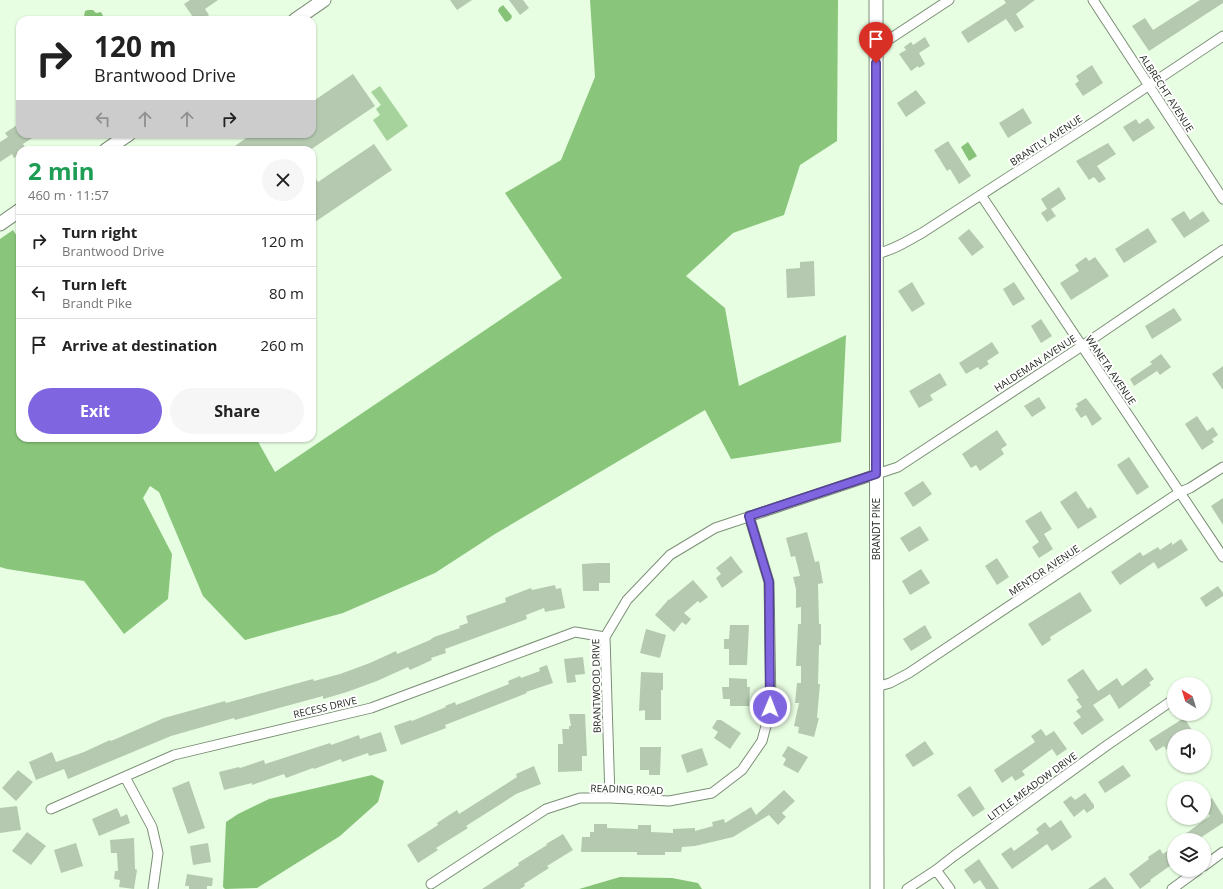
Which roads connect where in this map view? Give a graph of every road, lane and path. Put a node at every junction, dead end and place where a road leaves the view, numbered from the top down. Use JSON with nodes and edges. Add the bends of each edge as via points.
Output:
{"nodes":[{"id":1,"x":324,"y":0,"type":"edge"},
{"id":2,"x":876,"y":0,"type":"edge"},
{"id":3,"x":949,"y":0,"type":"edge"},
{"id":4,"x":1092,"y":0,"type":"edge"},
{"id":5,"x":301,"y":16,"type":"edge"},
{"id":6,"x":1223,"y":36,"type":"edge"},
{"id":7,"x":876,"y":48,"type":"junction"},
{"id":8,"x":1148,"y":86,"type":"junction"},
{"id":9,"x":123,"y":138,"type":"edge"},
{"id":10,"x":112,"y":146,"type":"edge"},
{"id":11,"x":981,"y":196,"type":"junction"},
{"id":12,"x":1223,"y":199,"type":"edge"},
{"id":13,"x":16,"y":213,"type":"edge"},
{"id":14,"x":0,"y":224,"type":"edge"},
{"id":15,"x":1223,"y":250,"type":"edge"},
{"id":16,"x":876,"y":254,"type":"junction"},
{"id":17,"x":1082,"y":346,"type":"junction"},
{"id":18,"x":1223,"y":467,"type":"edge"},
{"id":19,"x":876,"y":474,"type":"junction"},
{"id":20,"x":1180,"y":492,"type":"junction"},
{"id":21,"x":749,"y":516,"type":"junction"},
{"id":22,"x":1223,"y":557,"type":"edge"},
{"id":23,"x":605,"y":637,"type":"junction"},
{"id":24,"x":876,"y":687,"type":"junction"},
{"id":25,"x":1167,"y":704,"type":"edge"},
{"id":26,"x":125,"y":777,"type":"junction"},
{"id":27,"x":610,"y":798,"type":"junction"},
{"id":28,"x":52,"y":809,"type":"dead end"},
{"id":29,"x":1223,"y":852,"type":"edge"},
{"id":30,"x":1211,"y":861,"type":"edge"},
{"id":31,"x":936,"y":870,"type":"junction"},
{"id":32,"x":1188,"y":877,"type":"edge"},
{"id":33,"x":432,"y":884,"type":"dead end"},
{"id":34,"x":153,"y":889,"type":"edge"},
{"id":35,"x":877,"y":889,"type":"edge"},
{"id":36,"x":907,"y":889,"type":"edge"},
{"id":37,"x":950,"y":889,"type":"edge"},
{"id":38,"x":1172,"y":889,"type":"edge"}],
"edges":[{"from":1,"to":5,"type":"main road"},
{"from":2,"to":7,"type":"main road","name":"BRANDT PIKE"},
{"from":3,"to":7,"type":"street"},
{"from":4,"to":8,"type":"street","name":"ALBRECHT AVENUE"},
{"from":6,"to":8,"type":"street","name":"BRANTLY AVENUE"},
{"from":7,"to":16,"type":"main road","name":"BRANDT PIKE"},
{"from":8,"to":11,"type":"street","name":"BRANTLY AVENUE"},
{"from":8,"to":12,"type":"street","name":"ALBRECHT AVENUE"},
{"from":9,"to":10,"type":"main road"},
{"from":11,"to":16,"type":"street","name":"BRANTLY AVENUE","via":[[898,246]]},
{"from":11,"to":17,"type":"street","name":"WANETA AVENUE"},
{"from":13,"to":14,"type":"main road"},
{"from":15,"to":17,"type":"street","name":"HALDEMAN AVENUE"},
{"from":16,"to":19,"type":"main road","name":"BRANDT PIKE"},
{"from":17,"to":19,"type":"street","name":"HALDEMAN AVENUE","via":[[898,467]]},
{"from":17,"to":20,"type":"street","name":"WANETA AVENUE"},
{"from":18,"to":20,"type":"street","name":"MENTOR AVENUE"},
{"from":19,"to":21,"type":"street","name":"BRANTWOOD DRIVE"},
{"from":19,"to":24,"type":"main road","name":"BRANDT PIKE"},
{"from":20,"to":22,"type":"street","name":"WANETA AVENUE"},
{"from":20,"to":24,"type":"street","name":"MENTOR AVENUE","via":[[909,673]]},
{"from":21,"to":23,"type":"street","name":"BRANTWOOD DRIVE","via":[[715,528],[670,555],[627,600]]},
{"from":21,"to":27,"type":"street","name":"READING ROAD","via":[[769,582],[770,707],[762,741],[742,770],[712,793],[669,801]]},
{"from":23,"to":26,"type":"street","name":"RECESS DRIVE","via":[[575,632],[371,708],[174,755]]},
{"from":23,"to":27,"type":"street","name":"BRANTWOOD DRIVE"},
{"from":24,"to":35,"type":"main road","name":"BRANDT PIKE"},
{"from":25,"to":31,"type":"street","name":"LITTLE MEADOW DRIVE"},
{"from":26,"to":28,"type":"street","name":"RECESS DRIVE"},
{"from":26,"to":34,"type":"street","via":[[152,827],[158,853]]},
{"from":27,"to":33,"type":"street","name":"READING ROAD","via":[[580,798],[546,809]]},
{"from":29,"to":30,"type":"street"},
{"from":31,"to":36,"type":"street","name":"LITTLE MEADOW DRIVE"},
{"from":31,"to":37,"type":"street"},
{"from":32,"to":38,"type":"street"}]}
